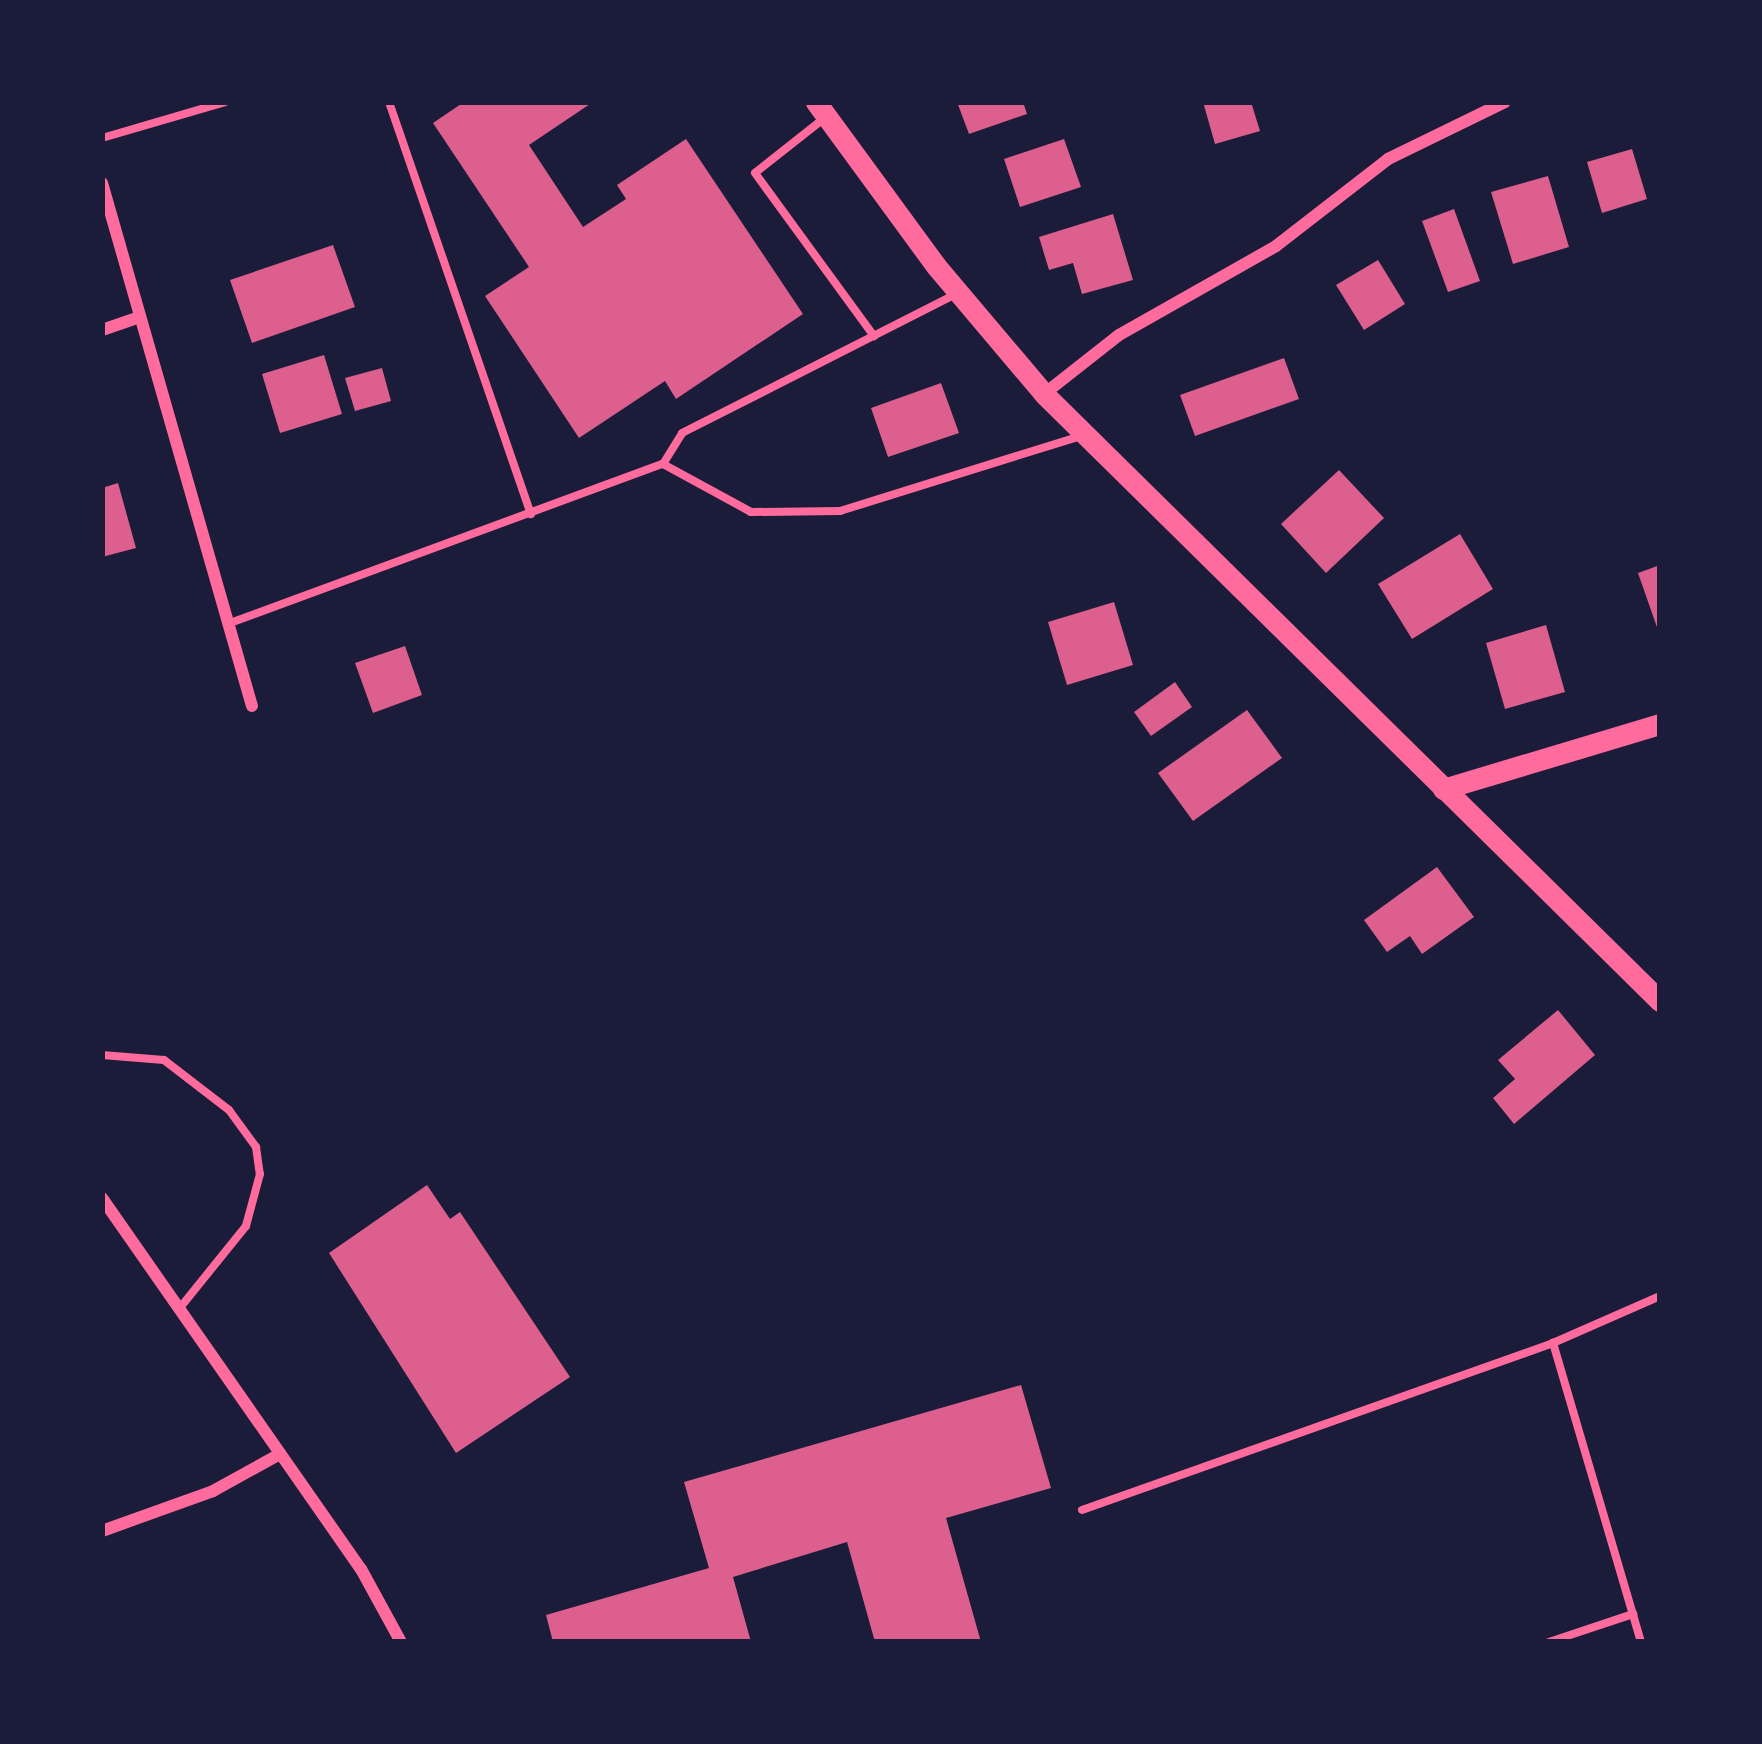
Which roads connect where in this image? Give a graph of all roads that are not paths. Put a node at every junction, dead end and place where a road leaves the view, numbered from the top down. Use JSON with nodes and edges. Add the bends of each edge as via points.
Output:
{"nodes":[{"id":1,"x":225,"y":102,"type":"edge"},
{"id":2,"x":389,"y":102,"type":"edge"},
{"id":3,"x":1505,"y":102,"type":"edge"},
{"id":4,"x":821,"y":109,"type":"edge"},
{"id":5,"x":102,"y":138,"type":"edge"},
{"id":6,"x":102,"y":183,"type":"edge"},
{"id":7,"x":958,"y":292,"type":"junction"},
{"id":8,"x":140,"y":317,"type":"junction"},
{"id":9,"x":102,"y":330,"type":"edge"},
{"id":10,"x":874,"y":336,"type":"junction"},
{"id":11,"x":1044,"y":394,"type":"junction"},
{"id":12,"x":1083,"y":436,"type":"junction"},
{"id":13,"x":663,"y":464,"type":"junction"},
{"id":14,"x":532,"y":514,"type":"junction"},
{"id":15,"x":228,"y":623,"type":"junction"},
{"id":16,"x":252,"y":706,"type":"dead end"},
{"id":17,"x":1660,"y":724,"type":"edge"},
{"id":18,"x":1443,"y":789,"type":"junction"},
{"id":19,"x":1660,"y":1001,"type":"edge"},
{"id":20,"x":102,"y":1055,"type":"edge"},
{"id":21,"x":102,"y":1198,"type":"edge"},
{"id":22,"x":1660,"y":1296,"type":"edge"},
{"id":23,"x":179,"y":1309,"type":"junction"},
{"id":24,"x":1552,"y":1343,"type":"junction"},
{"id":25,"x":280,"y":1454,"type":"junction"},
{"id":26,"x":1082,"y":1510,"type":"dead end"},
{"id":27,"x":102,"y":1531,"type":"edge"},
{"id":28,"x":1633,"y":1614,"type":"junction"},
{"id":29,"x":401,"y":1642,"type":"edge"},
{"id":30,"x":1549,"y":1642,"type":"edge"},
{"id":31,"x":1641,"y":1642,"type":"edge"}],
"edges":[{"from":1,"to":5,"type":"lane"},
{"from":2,"to":14,"type":"lane"},
{"from":3,"to":11,"type":"street","via":[[1388,159],[1276,246],[1119,335]]},
{"from":4,"to":7,"type":"street"},
{"from":4,"to":10,"type":"lane","via":[[755,173]]},
{"from":6,"to":8,"type":"street"},
{"from":7,"to":10,"type":"lane"},
{"from":7,"to":11,"type":"street"},
{"from":8,"to":9,"type":"street"},
{"from":8,"to":15,"type":"street"},
{"from":10,"to":13,"type":"lane","via":[[682,433]]},
{"from":11,"to":12,"type":"street"},
{"from":12,"to":13,"type":"lane","via":[[840,511],[751,512]]},
{"from":12,"to":18,"type":"street"},
{"from":13,"to":14,"type":"lane"},
{"from":14,"to":15,"type":"lane"},
{"from":15,"to":16,"type":"street"},
{"from":17,"to":18,"type":"street"},
{"from":18,"to":19,"type":"street"},
{"from":20,"to":23,"type":"lane","via":[[164,1060],[229,1110],[256,1148],[257,1198],[246,1226]]},
{"from":21,"to":23,"type":"street"},
{"from":22,"to":24,"type":"lane"},
{"from":23,"to":25,"type":"street"},
{"from":24,"to":26,"type":"lane"},
{"from":24,"to":28,"type":"lane"},
{"from":25,"to":27,"type":"street","via":[[191,1500]]},
{"from":25,"to":29,"type":"street"},
{"from":28,"to":30,"type":"lane"},
{"from":28,"to":31,"type":"lane"}]}
